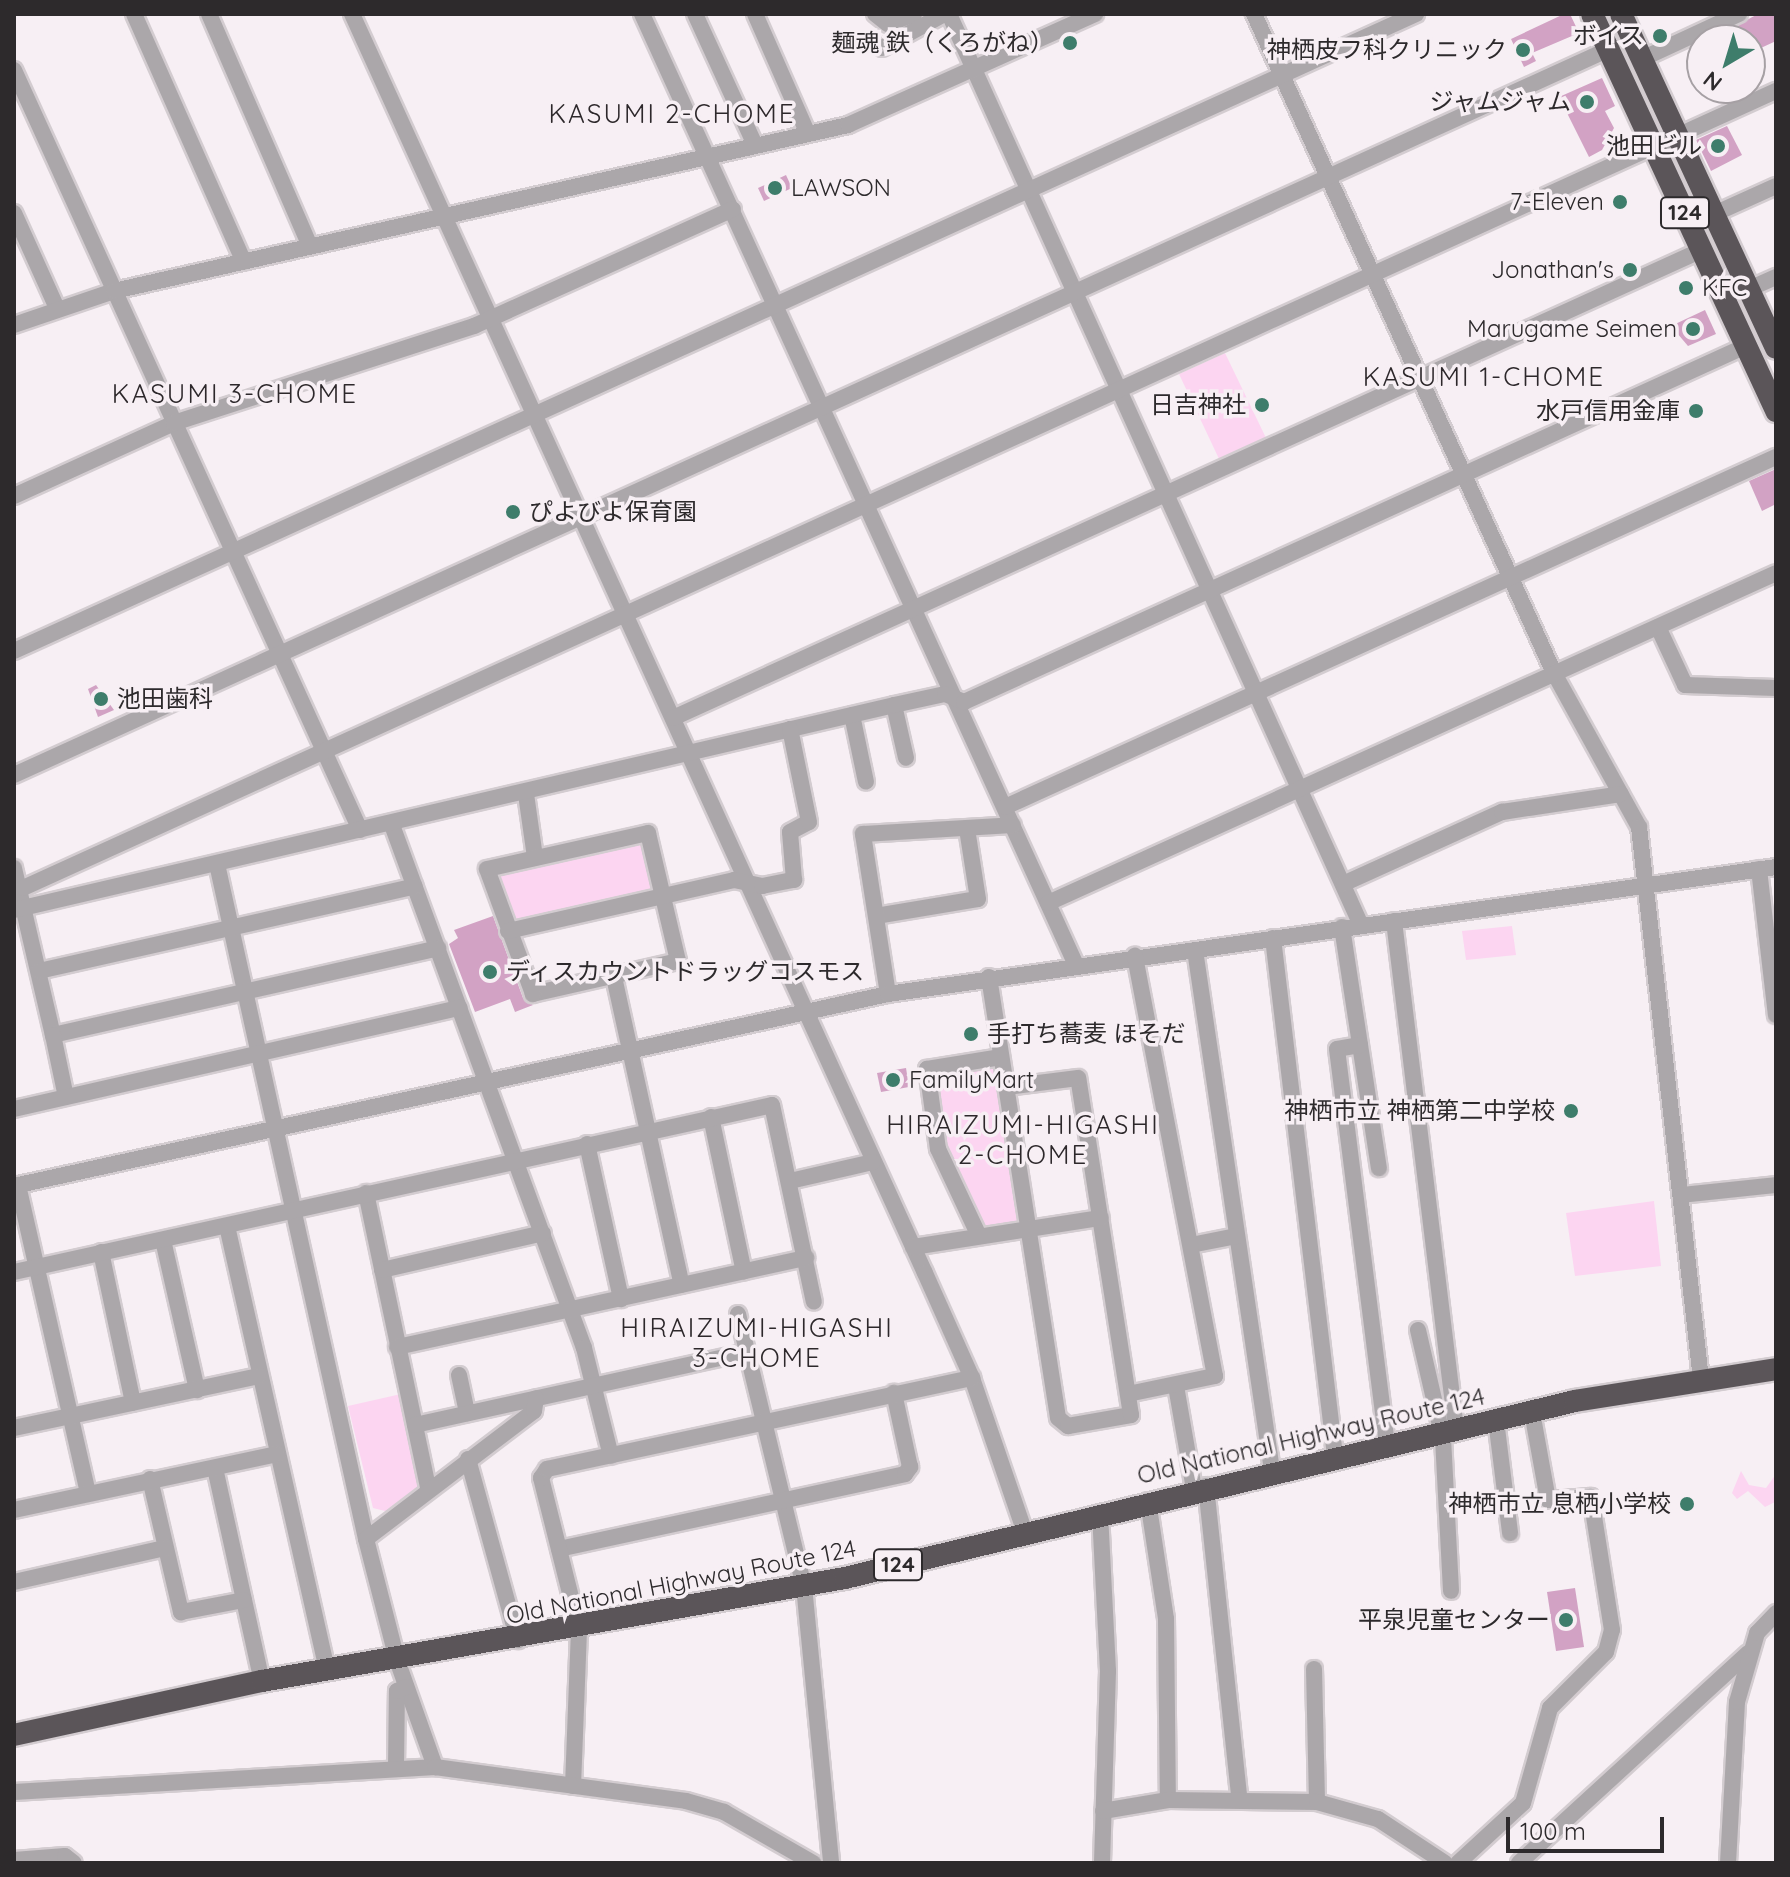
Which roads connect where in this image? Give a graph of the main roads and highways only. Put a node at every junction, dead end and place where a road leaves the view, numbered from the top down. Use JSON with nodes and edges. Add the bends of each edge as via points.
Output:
{"nodes":[{"id":1,"x":1592,"y":14,"type":"edge"},
{"id":2,"x":1621,"y":14,"type":"edge"},
{"id":3,"x":1776,"y":348,"type":"edge"},
{"id":4,"x":1776,"y":411,"type":"edge"},
{"id":5,"x":1776,"y":1369,"type":"edge"},
{"id":6,"x":14,"y":1735,"type":"edge"}],
"edges":[{"from":1,"to":4,"type":"highway","number":"124"},
{"from":2,"to":3,"type":"highway","number":"124"},
{"from":5,"to":6,"type":"highway","name":"Old National Highway Route 124","number":"124","via":[[1532,1412],[1272,1470],[804,1586],[262,1681]]}]}
